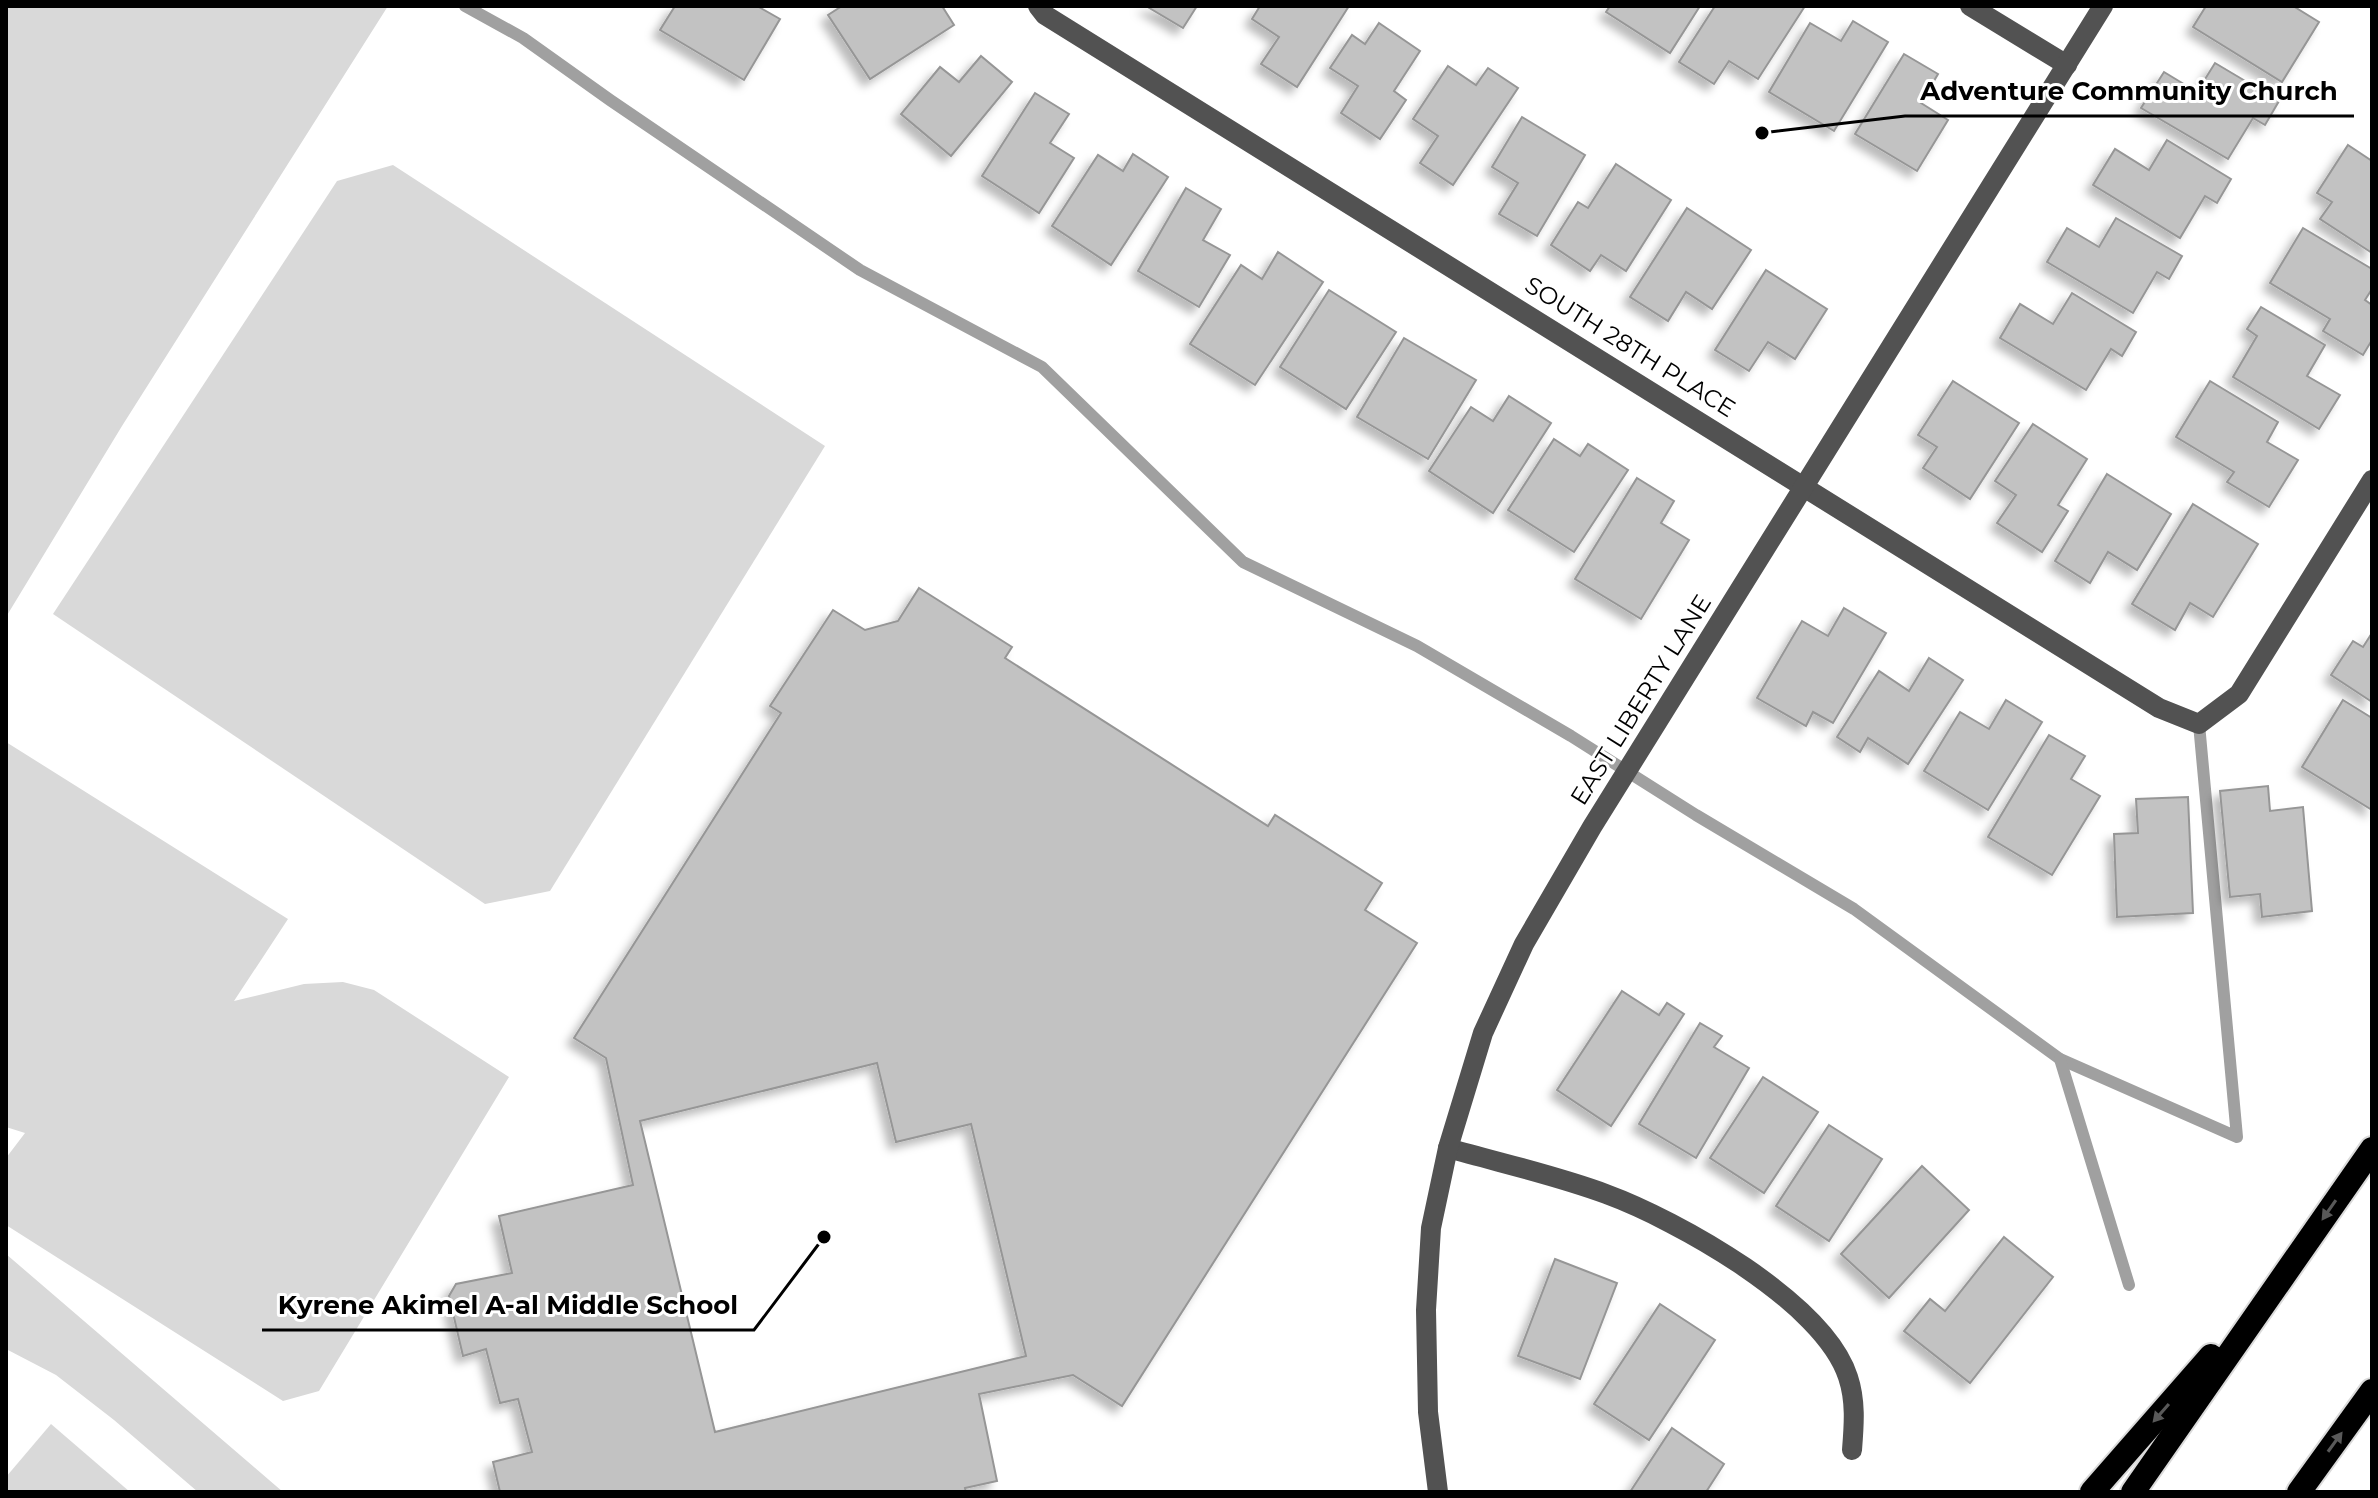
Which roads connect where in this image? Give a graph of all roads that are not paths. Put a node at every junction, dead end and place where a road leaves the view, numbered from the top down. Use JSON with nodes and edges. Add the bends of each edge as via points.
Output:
{"nodes":[{"id":1,"x":1038,"y":6,"type":"edge"},
{"id":2,"x":1970,"y":6,"type":"edge"},
{"id":3,"x":2103,"y":6,"type":"edge"},
{"id":4,"x":2067,"y":65,"type":"junction"},
{"id":5,"x":2372,"y":480,"type":"edge"},
{"id":6,"x":1805,"y":487,"type":"junction"},
{"id":7,"x":1448,"y":1148,"type":"junction"},
{"id":8,"x":2372,"y":1149,"type":"edge"},
{"id":9,"x":2286,"y":1270,"type":"junction"},
{"id":10,"x":2372,"y":1391,"type":"edge"},
{"id":11,"x":1852,"y":1450,"type":"dead end"},
{"id":12,"x":1438,"y":1492,"type":"edge"},
{"id":13,"x":2092,"y":1492,"type":"edge"},
{"id":14,"x":2133,"y":1492,"type":"edge"},
{"id":15,"x":2299,"y":1492,"type":"edge"}],
"edges":[{"from":1,"to":6,"type":"street","name":"SOUTH 28TH PLACE"},
{"from":2,"to":4,"type":"street"},
{"from":3,"to":4,"type":"street","name":"EAST LIBERTY LANE"},
{"from":4,"to":6,"type":"street","name":"EAST LIBERTY LANE"},
{"from":5,"to":6,"type":"street","name":"SOUTH 28TH PLACE","via":[[2239,694],[2199,724],[2159,708]]},
{"from":6,"to":7,"type":"street","name":"EAST LIBERTY LANE","via":[[1524,944],[1483,1033]]},
{"from":7,"to":11,"type":"street","via":[[1606,1194],[1747,1267],[1829,1342],[1848,1376],[1854,1412]]},
{"from":7,"to":12,"type":"street","name":"EAST LIBERTY LANE","via":[[1431,1228],[1426,1310],[1428,1412]]},
{"from":8,"to":9,"type":"highway","one_way":true},
{"from":9,"to":13,"type":"highway","one_way":true},
{"from":9,"to":14,"type":"highway"},
{"from":15,"to":10,"type":"highway","one_way":true}]}
